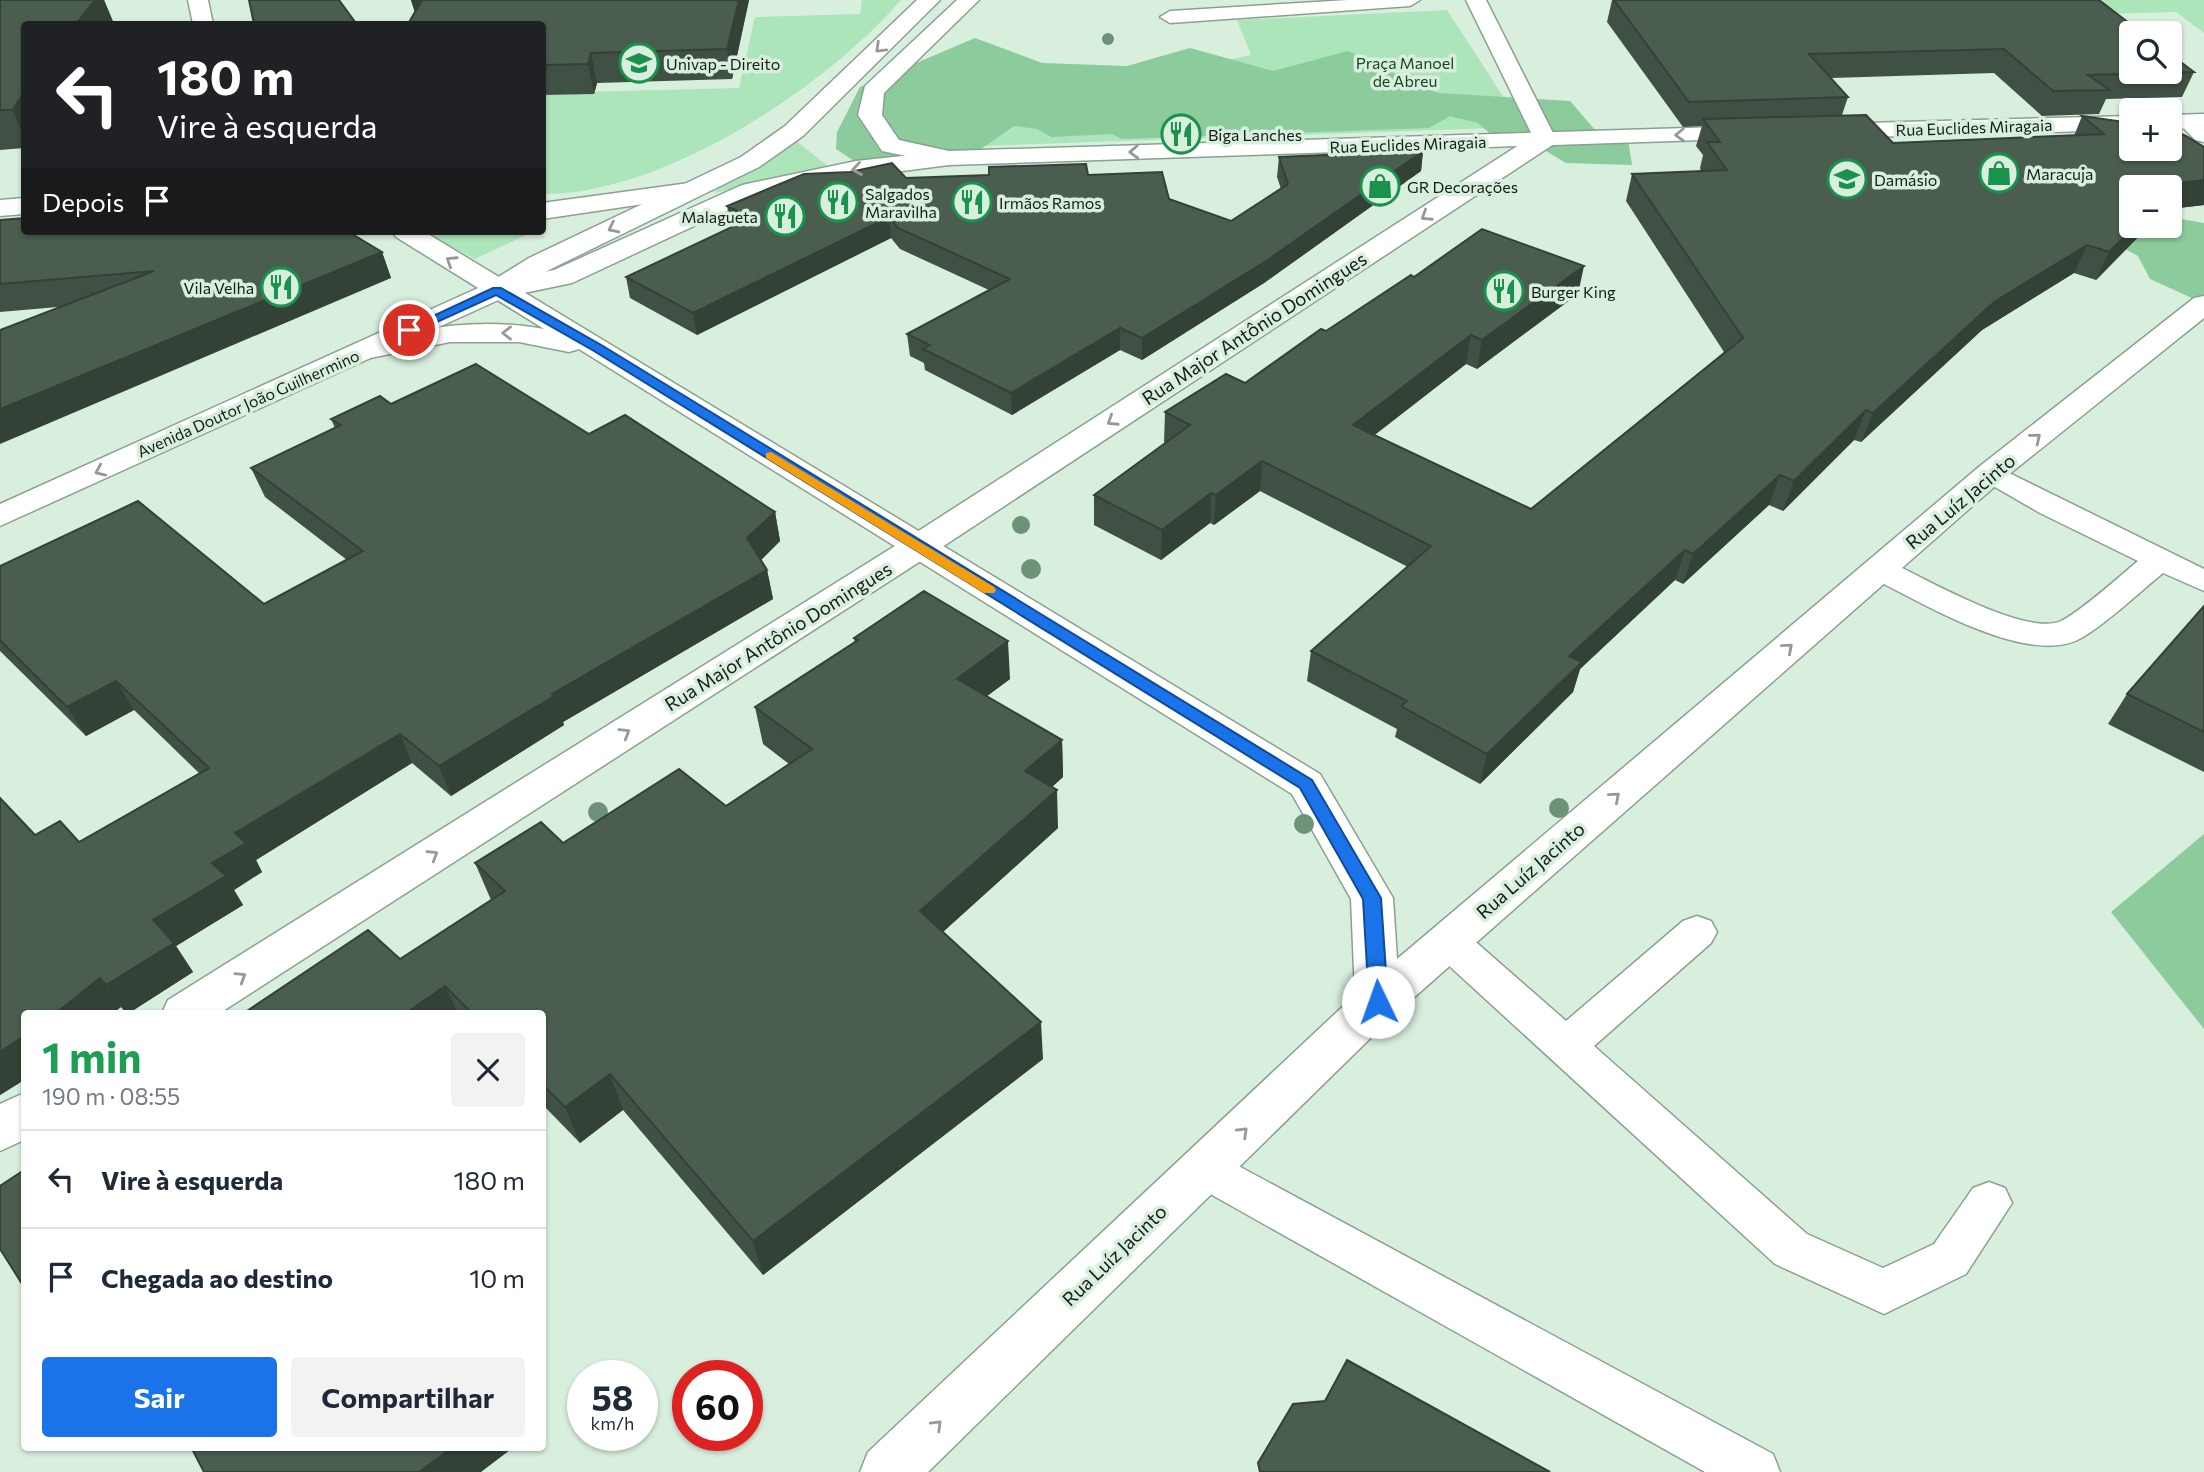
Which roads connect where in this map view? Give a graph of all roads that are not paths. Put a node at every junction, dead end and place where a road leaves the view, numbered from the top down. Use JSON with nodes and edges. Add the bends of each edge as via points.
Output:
{"nodes":[{"id":1,"x":198,"y":0,"type":"edge"},
{"id":2,"x":929,"y":0,"type":"edge"},
{"id":3,"x":969,"y":0,"type":"edge"},
{"id":4,"x":1410,"y":0,"type":"edge"},
{"id":5,"x":1476,"y":0,"type":"edge"},
{"id":6,"x":1170,"y":17,"type":"dead end"},
{"id":7,"x":202,"y":21,"type":"edge"},
{"id":8,"x":2119,"y":123,"type":"edge"},
{"id":9,"x":2018,"y":125,"type":"junction"},
{"id":10,"x":1809,"y":131,"type":"edge"},
{"id":11,"x":1781,"y":132,"type":"edge"},
{"id":12,"x":1545,"y":139,"type":"junction"},
{"id":13,"x":2119,"y":139,"type":"edge"},
{"id":14,"x":949,"y":158,"type":"junction"},
{"id":15,"x":689,"y":191,"type":"junction"},
{"id":16,"x":21,"y":206,"type":"edge"},
{"id":17,"x":0,"y":208,"type":"edge"},
{"id":18,"x":546,"y":210,"type":"edge"},
{"id":19,"x":411,"y":235,"type":"edge"},
{"id":20,"x":497,"y":290,"type":"junction"},
{"id":21,"x":2204,"y":304,"type":"edge"},
{"id":22,"x":599,"y":349,"type":"junction"},
{"id":23,"x":365,"y":350,"type":"junction"},
{"id":24,"x":1991,"y":473,"type":"junction"},
{"id":25,"x":0,"y":516,"type":"edge"},
{"id":26,"x":918,"y":547,"type":"junction"},
{"id":27,"x":2160,"y":559,"type":"junction"},
{"id":28,"x":1879,"y":569,"type":"junction"},
{"id":29,"x":2204,"y":581,"type":"edge"},
{"id":30,"x":1697,"y":932,"type":"dead end"},
{"id":31,"x":1448,"y":941,"type":"junction"},
{"id":32,"x":1378,"y":1002,"type":"junction"},
{"id":33,"x":189,"y":1010,"type":"edge"},
{"id":34,"x":1565,"y":1047,"type":"junction"},
{"id":35,"x":21,"y":1116,"type":"edge"},
{"id":36,"x":0,"y":1130,"type":"edge"},
{"id":37,"x":1205,"y":1168,"type":"junction"},
{"id":38,"x":1989,"y":1203,"type":"dead end"},
{"id":39,"x":888,"y":1472,"type":"edge"},
{"id":40,"x":1755,"y":1472,"type":"edge"}],
"edges":[{"from":1,"to":7,"type":"main road"},
{"from":2,"to":15,"type":"main road","one_way":true,"via":[[794,131],[750,162]]},
{"from":3,"to":14,"type":"main road","via":[[873,91],[870,115],[891,146]]},
{"from":4,"to":6,"type":"lane"},
{"from":5,"to":12,"type":"lane"},
{"from":8,"to":9,"type":"main road","name":"Rua Euclides Miragaia"},
{"from":9,"to":10,"type":"main road","name":"Rua Euclides Miragaia"},
{"from":9,"to":13,"type":"main road"},
{"from":11,"to":12,"type":"main road","name":"Rua Euclides Miragaia","one_way":true},
{"from":12,"to":14,"type":"main road","name":"Rua Euclides Miragaia","one_way":true},
{"from":12,"to":26,"type":"main road","name":"Rua Major Antônio Domingues","one_way":true},
{"from":14,"to":20,"type":"main road","name":"Rua Euclides Miragaia","one_way":true,"via":[[856,169],[751,190],[562,277]]},
{"from":15,"to":18,"type":"main road"},
{"from":15,"to":20,"type":"main road","one_way":true,"via":[[538,264]]},
{"from":16,"to":17,"type":"main road"},
{"from":20,"to":19,"type":"main road","one_way":true},
{"from":20,"to":22,"type":"main road"},
{"from":20,"to":23,"type":"main road","name":"Avenida Doutor João Guilhermino"},
{"from":24,"to":21,"type":"main road","name":"Rua Luíz Jacinto","one_way":true},
{"from":22,"to":23,"type":"main road","one_way":true,"via":[[519,333],[450,333]]},
{"from":22,"to":26,"type":"main road"},
{"from":23,"to":25,"type":"main road","name":"Avenida Doutor João Guilhermino","one_way":true},
{"from":24,"to":27,"type":"lane"},
{"from":24,"to":28,"type":"main road","name":"Rua Luíz Jacinto"},
{"from":26,"to":32,"type":"main road","via":[[1306,784],[1372,898]]},
{"from":33,"to":26,"type":"main road","name":"Rua Major Antônio Domingues","one_way":true},
{"from":27,"to":28,"type":"lane","via":[[2070,631],[2036,636],[2001,627]]},
{"from":27,"to":29,"type":"lane"},
{"from":31,"to":28,"type":"main road","name":"Rua Luíz Jacinto","one_way":true},
{"from":30,"to":34,"type":"lane"},
{"from":31,"to":32,"type":"main road","name":"Rua Luíz Jacinto"},
{"from":31,"to":34,"type":"lane"},
{"from":37,"to":32,"type":"main road","name":"Rua Luíz Jacinto","one_way":true},
{"from":34,"to":38,"type":"lane","via":[[1791,1249],[1884,1292],[1950,1259]]},
{"from":35,"to":36,"type":"main road"},
{"from":39,"to":37,"type":"main road","name":"Rua Luíz Jacinto","one_way":true},
{"from":37,"to":40,"type":"lane"}]}
